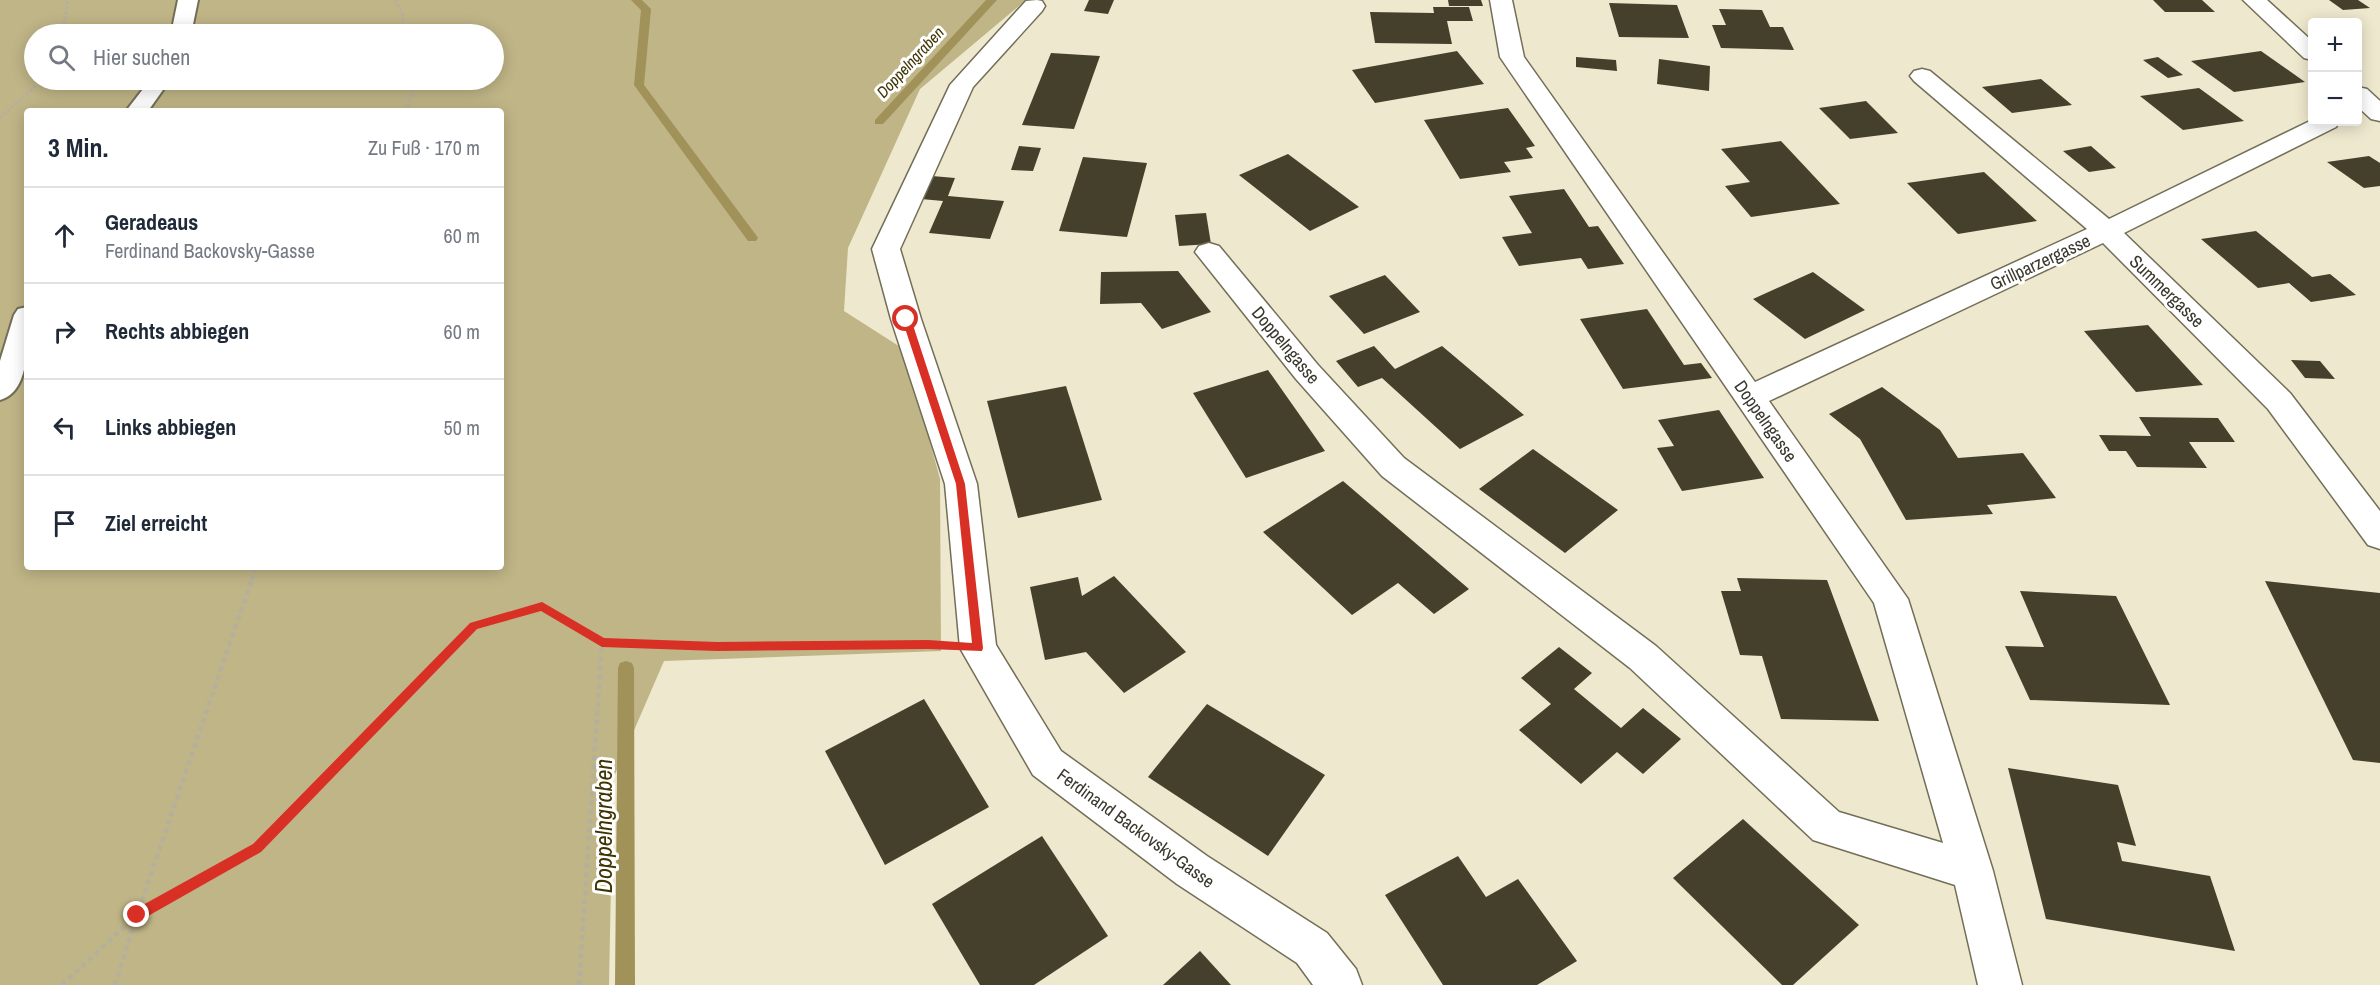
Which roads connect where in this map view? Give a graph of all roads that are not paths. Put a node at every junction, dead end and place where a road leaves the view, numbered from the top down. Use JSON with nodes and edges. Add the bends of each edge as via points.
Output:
{"nodes":[{"id":1,"x":188,"y":0,"type":"edge"},
{"id":2,"x":1501,"y":0,"type":"edge"},
{"id":3,"x":2254,"y":0,"type":"edge"},
{"id":4,"x":1034,"y":6,"type":"dead end"},
{"id":5,"x":183,"y":24,"type":"edge"},
{"id":6,"x":2308,"y":49,"type":"edge"},
{"id":7,"x":1922,"y":76,"type":"dead end"},
{"id":8,"x":153,"y":90,"type":"edge"},
{"id":9,"x":140,"y":108,"type":"edge"},
{"id":10,"x":2319,"y":126,"type":"edge"},
{"id":11,"x":2106,"y":231,"type":"junction"},
{"id":12,"x":1209,"y":252,"type":"dead end"},
{"id":13,"x":24,"y":325,"type":"edge"},
{"id":14,"x":0,"y":391,"type":"edge"},
{"id":15,"x":1750,"y":397,"type":"junction"},
{"id":16,"x":2380,"y":536,"type":"edge"},
{"id":17,"x":1972,"y":872,"type":"junction"},
{"id":18,"x":1340,"y":985,"type":"edge"},
{"id":19,"x":2001,"y":985,"type":"edge"}],
"edges":[{"from":1,"to":5,"type":"lane"},
{"from":2,"to":15,"type":"street","name":"Doppelngasse","via":[[1512,57]]},
{"from":3,"to":6,"type":"street"},
{"from":4,"to":18,"type":"street","name":"Ferdinand Backovsky-Gasse","via":[[962,85],[886,249],[961,484],[978,648],[1047,763],[1192,870],[1312,948]]},
{"from":7,"to":11,"type":"street","name":"Summergasse"},
{"from":8,"to":9,"type":"lane"},
{"from":10,"to":11,"type":"street","name":"Grillparzergasse"},
{"from":11,"to":15,"type":"street","name":"Grillparzergasse"},
{"from":11,"to":16,"type":"street","name":"Summergasse","via":[[2279,401]]},
{"from":12,"to":17,"type":"street","name":"Doppelngasse","via":[[1307,372],[1394,467],[1643,657],[1827,827]]},
{"from":13,"to":14,"type":"lane","via":[[6,384]]},
{"from":15,"to":17,"type":"street","name":"Doppelngasse","via":[[1890,599]]},
{"from":17,"to":19,"type":"street","name":"Doppelngasse"}]}
